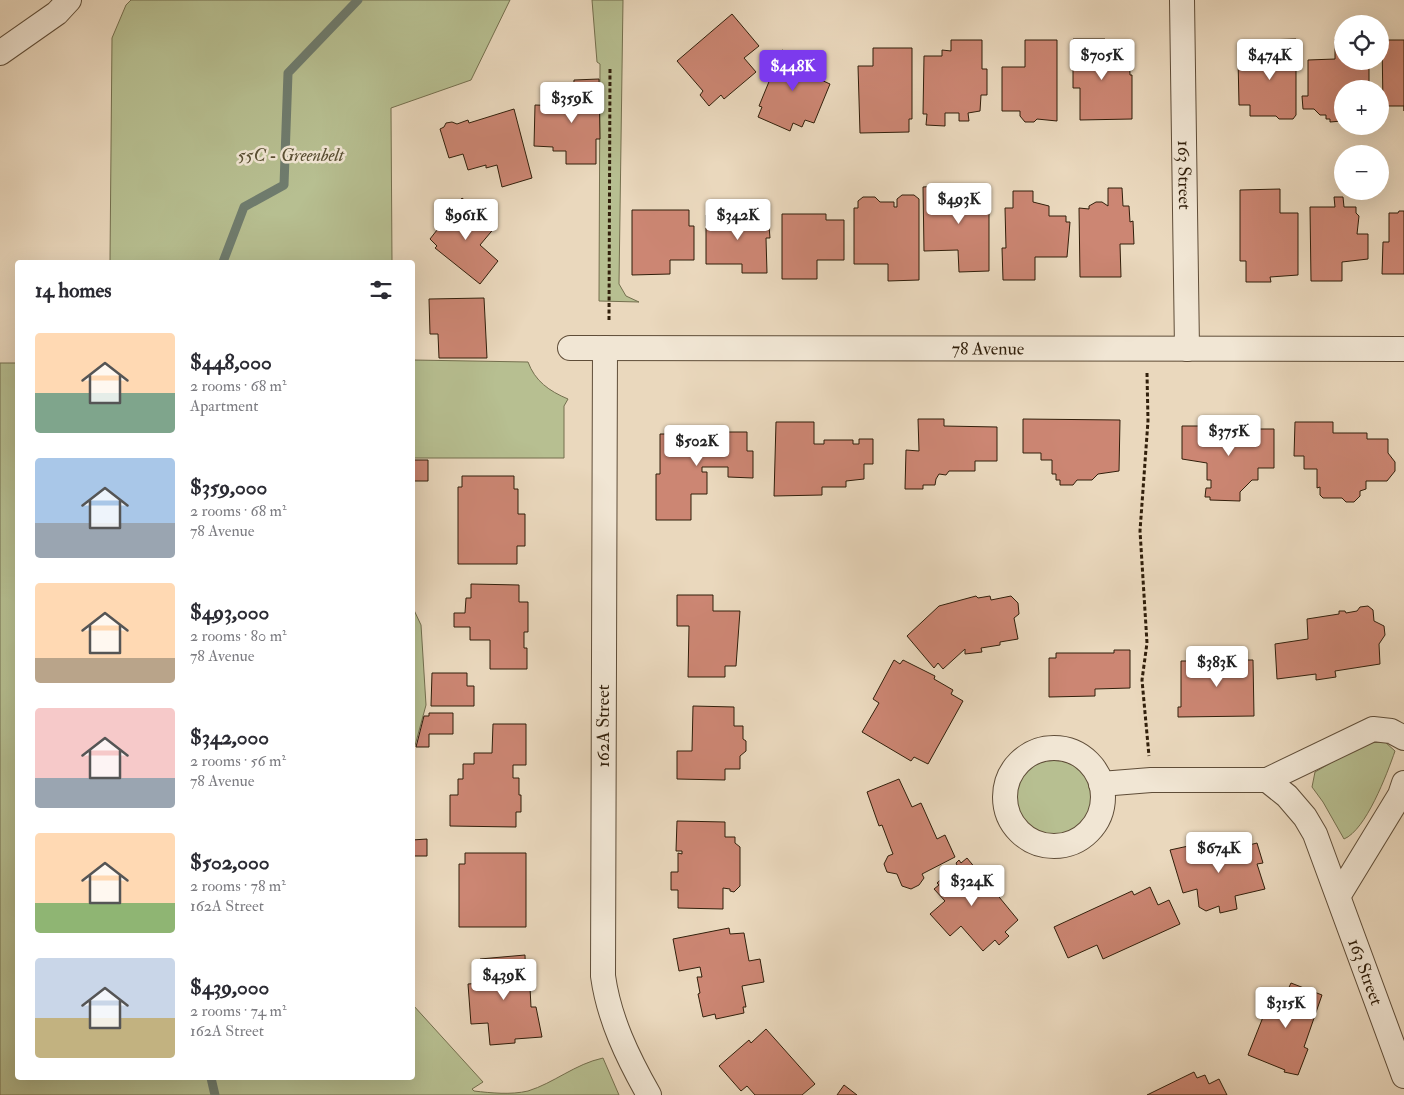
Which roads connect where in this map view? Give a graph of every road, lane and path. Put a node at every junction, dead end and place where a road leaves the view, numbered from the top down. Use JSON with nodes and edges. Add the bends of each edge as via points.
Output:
{"nodes":[{"id":1,"x":70,"y":0,"type":"edge"},
{"id":2,"x":1182,"y":0,"type":"edge"},
{"id":3,"x":0,"y":53,"type":"edge"},
{"id":4,"x":610,"y":68,"type":"dead end"},
{"id":5,"x":609,"y":320,"type":"dead end"},
{"id":6,"x":570,"y":348,"type":"dead end"},
{"id":7,"x":605,"y":348,"type":"junction"},
{"id":8,"x":1187,"y":349,"type":"junction"},
{"id":9,"x":1404,"y":349,"type":"edge"},
{"id":10,"x":1147,"y":368,"type":"dead end"},
{"id":11,"x":1404,"y":738,"type":"edge"},
{"id":12,"x":1149,"y":759,"type":"dead end"},
{"id":13,"x":1267,"y":780,"type":"junction"},
{"id":14,"x":1404,"y":783,"type":"edge"},
{"id":15,"x":1102,"y":784,"type":"junction"},
{"id":16,"x":1339,"y":895,"type":"junction"},
{"id":17,"x":1404,"y":1076,"type":"edge"},
{"id":18,"x":649,"y":1095,"type":"edge"}],
"edges":[{"from":1,"to":3,"type":"street"},
{"from":2,"to":8,"type":"street","name":"163 Street"},
{"from":4,"to":5,"type":"path"},
{"from":6,"to":7,"type":"street","name":"78 Avenue"},
{"from":7,"to":8,"type":"street","name":"78 Avenue"},
{"from":7,"to":18,"type":"street","name":"162A Street","via":[[603,976],[616,1028]]},
{"from":8,"to":9,"type":"street","name":"78 Avenue"},
{"from":10,"to":12,"type":"path","via":[[1148,421],[1140,531],[1147,643],[1142,680]]},
{"from":11,"to":13,"type":"street","via":[[1391,731],[1373,729]]},
{"from":13,"to":15,"type":"street","via":[[1151,780]]},
{"from":13,"to":16,"type":"street","name":"163 Street","via":[[1287,796],[1315,834]]},
{"from":14,"to":16,"type":"street","via":[[1400,795]]},
{"from":15,"to":15,"type":"street","via":[[1094,768],[1082,756],[1066,749],[1045,748],[1016,764],[1007,780],[1004,803],[1009,820],[1020,833],[1051,847],[1064,845],[1080,839],[1093,827],[1101,812]]},
{"from":16,"to":17,"type":"street","name":"163 Street"}]}
